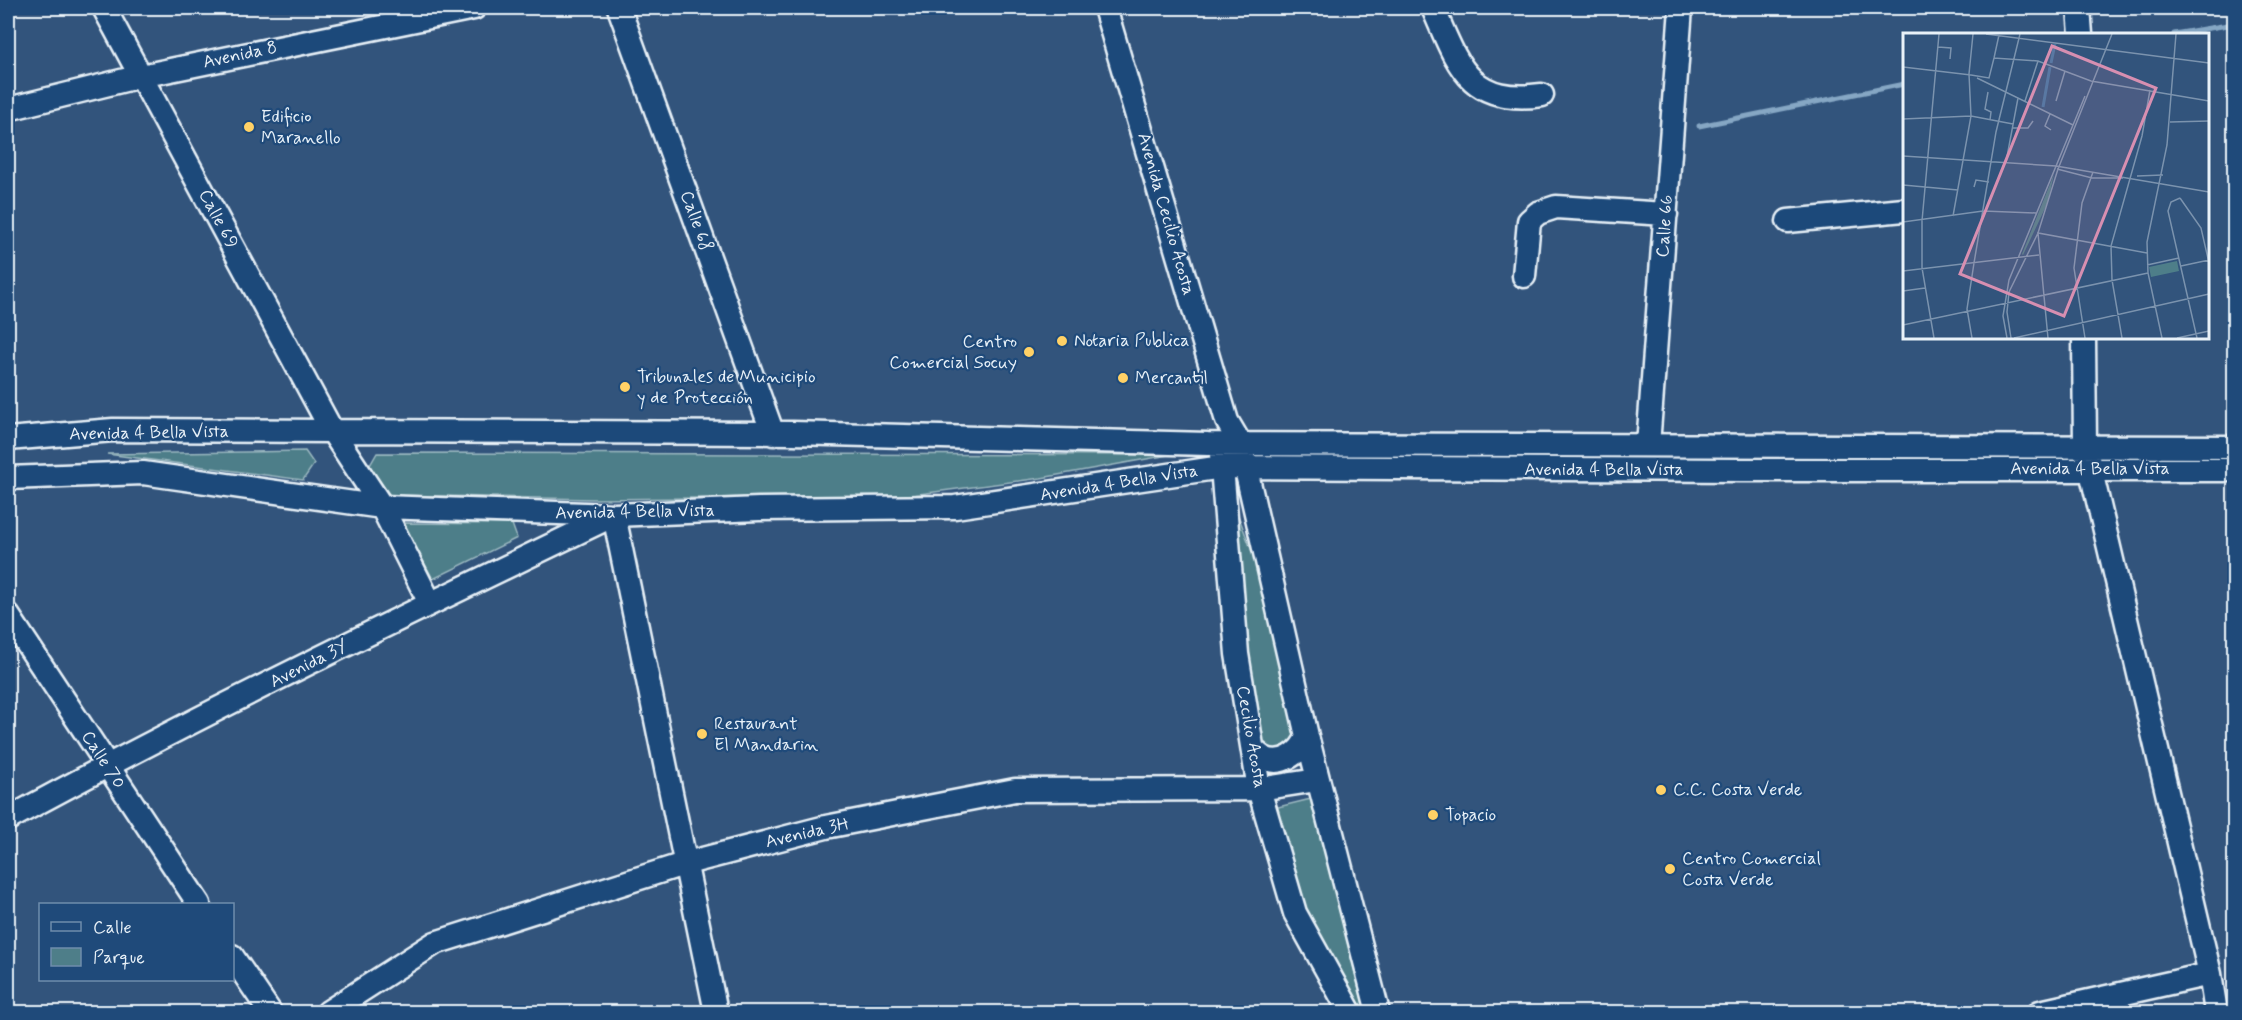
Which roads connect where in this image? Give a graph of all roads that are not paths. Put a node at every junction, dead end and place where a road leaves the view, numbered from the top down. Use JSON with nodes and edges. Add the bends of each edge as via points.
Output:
{"nodes":[{"id":1,"x":104,"y":8,"type":"edge"},
{"id":2,"x":474,"y":8,"type":"edge"},
{"id":3,"x":620,"y":8,"type":"edge"},
{"id":4,"x":1105,"y":8,"type":"edge"},
{"id":5,"x":1432,"y":8,"type":"edge"},
{"id":6,"x":1681,"y":8,"type":"edge"},
{"id":7,"x":2079,"y":8,"type":"edge"},
{"id":8,"x":2081,"y":33,"type":"edge"},
{"id":9,"x":141,"y":76,"type":"junction"},
{"id":10,"x":1542,"y":95,"type":"dead end"},
{"id":11,"x":8,"y":108,"type":"edge"},
{"id":12,"x":1903,"y":210,"type":"edge"},
{"id":13,"x":1666,"y":214,"type":"junction"},
{"id":14,"x":1788,"y":221,"type":"dead end"},
{"id":15,"x":1524,"y":276,"type":"dead end"},
{"id":16,"x":2084,"y":339,"type":"edge"},
{"id":17,"x":332,"y":431,"type":"junction"},
{"id":18,"x":773,"y":434,"type":"junction"},
{"id":19,"x":8,"y":439,"type":"edge"},
{"id":20,"x":1230,"y":443,"type":"junction"},
{"id":21,"x":1648,"y":445,"type":"junction"},
{"id":22,"x":2085,"y":446,"type":"junction"},
{"id":23,"x":2235,"y":447,"type":"edge"},
{"id":24,"x":1222,"y":467,"type":"junction"},
{"id":25,"x":1246,"y":467,"type":"junction"},
{"id":26,"x":2090,"y":469,"type":"junction"},
{"id":27,"x":2235,"y":470,"type":"edge"},
{"id":28,"x":8,"y":478,"type":"edge"},
{"id":29,"x":382,"y":507,"type":"junction"},
{"id":30,"x":614,"y":515,"type":"junction"},
{"id":31,"x":430,"y":603,"type":"junction"},
{"id":32,"x":8,"y":615,"type":"edge"},
{"id":33,"x":1307,"y":735,"type":"junction"},
{"id":34,"x":1253,"y":749,"type":"junction"},
{"id":35,"x":107,"y":765,"type":"junction"},
{"id":36,"x":1317,"y":780,"type":"junction"},
{"id":37,"x":1259,"y":789,"type":"junction"},
{"id":38,"x":8,"y":819,"type":"edge"},
{"id":39,"x":687,"y":863,"type":"junction"},
{"id":40,"x":198,"y":903,"type":"edge"},
{"id":41,"x":234,"y":959,"type":"edge"},
{"id":42,"x":2210,"y":974,"type":"junction"},
{"id":43,"x":270,"y":1012,"type":"edge"},
{"id":44,"x":328,"y":1012,"type":"edge"},
{"id":45,"x":717,"y":1012,"type":"edge"},
{"id":46,"x":1350,"y":1012,"type":"edge"},
{"id":47,"x":1378,"y":1012,"type":"edge"},
{"id":48,"x":2040,"y":1012,"type":"edge"},
{"id":49,"x":2216,"y":1012,"type":"edge"}],
"edges":[{"from":1,"to":9,"type":"street","name":"Calle 69"},
{"from":2,"to":9,"type":"street","name":"Avenida 8"},
{"from":3,"to":18,"type":"street","name":"Calle 68"},
{"from":4,"to":20,"type":"street","name":"Avenida Cecilio Acosta","via":[[1227,421]]},
{"from":5,"to":10,"type":"street","via":[[1468,78],[1506,97]]},
{"from":6,"to":13,"type":"street","name":"Calle 66"},
{"from":7,"to":8,"type":"street"},
{"from":9,"to":11,"type":"street","name":"Avenida 8"},
{"from":9,"to":17,"type":"street","name":"Calle 69"},
{"from":12,"to":14,"type":"street"},
{"from":13,"to":15,"type":"street","via":[[1556,207],[1538,213],[1529,221]]},
{"from":13,"to":21,"type":"street","name":"Calle 66"},
{"from":16,"to":22,"type":"street"},
{"from":17,"to":18,"type":"street","name":"Avenida 4 Bella Vista"},
{"from":17,"to":19,"type":"street","name":"Avenida 4 Bella Vista","via":[[113,430]]},
{"from":17,"to":29,"type":"street","name":"Calle 69"},
{"from":18,"to":20,"type":"street","name":"Avenida 4 Bella Vista"},
{"from":20,"to":21,"type":"street","name":"Avenida 4 Bella Vista"},
{"from":20,"to":24,"type":"street","name":"Cecilio Acosta"},
{"from":20,"to":25,"type":"street"},
{"from":21,"to":22,"type":"street","name":"Avenida 4 Bella Vista"},
{"from":22,"to":23,"type":"street","name":"Avenida 4 Bella Vista"},
{"from":22,"to":26,"type":"street"},
{"from":24,"to":25,"type":"street","name":"Avenida 4 Bella Vista"},
{"from":24,"to":30,"type":"street","name":"Avenida 4 Bella Vista","via":[[955,507]]},
{"from":24,"to":34,"type":"street","name":"Cecilio Acosta","via":[[1237,654]]},
{"from":25,"to":26,"type":"street","name":"Avenida 4 Bella Vista"},
{"from":25,"to":33,"type":"street"},
{"from":26,"to":27,"type":"street","name":"Avenida 4 Bella Vista"},
{"from":26,"to":42,"type":"street"},
{"from":28,"to":29,"type":"street","name":"Avenida 4 Bella Vista","via":[[143,473]]},
{"from":29,"to":30,"type":"street","name":"Avenida 4 Bella Vista"},
{"from":29,"to":31,"type":"street","name":"Calle 69"},
{"from":30,"to":31,"type":"street","name":"Avenida 3Y"},
{"from":30,"to":39,"type":"street"},
{"from":31,"to":35,"type":"street","name":"Avenida 3Y"},
{"from":32,"to":35,"type":"street","name":"Calle 70"},
{"from":33,"to":34,"type":"street","via":[[1294,756],[1278,761],[1265,759]]},
{"from":33,"to":36,"type":"street"},
{"from":34,"to":37,"type":"street","name":"Cecilio Acosta"},
{"from":35,"to":38,"type":"street","name":"Avenida 3Y"},
{"from":35,"to":40,"type":"street","name":"Calle 70"},
{"from":36,"to":37,"type":"street","name":"Avenida 3H"},
{"from":36,"to":47,"type":"street"},
{"from":37,"to":39,"type":"street","name":"Avenida 3H","via":[[1014,790],[826,827]]},
{"from":37,"to":46,"type":"street","name":"Cecilio Acosta","via":[[1295,913]]},
{"from":39,"to":44,"type":"street","name":"Avenida 3H","via":[[435,943]]},
{"from":39,"to":45,"type":"street"},
{"from":41,"to":43,"type":"street"},
{"from":42,"to":48,"type":"street"},
{"from":42,"to":49,"type":"street"}]}
